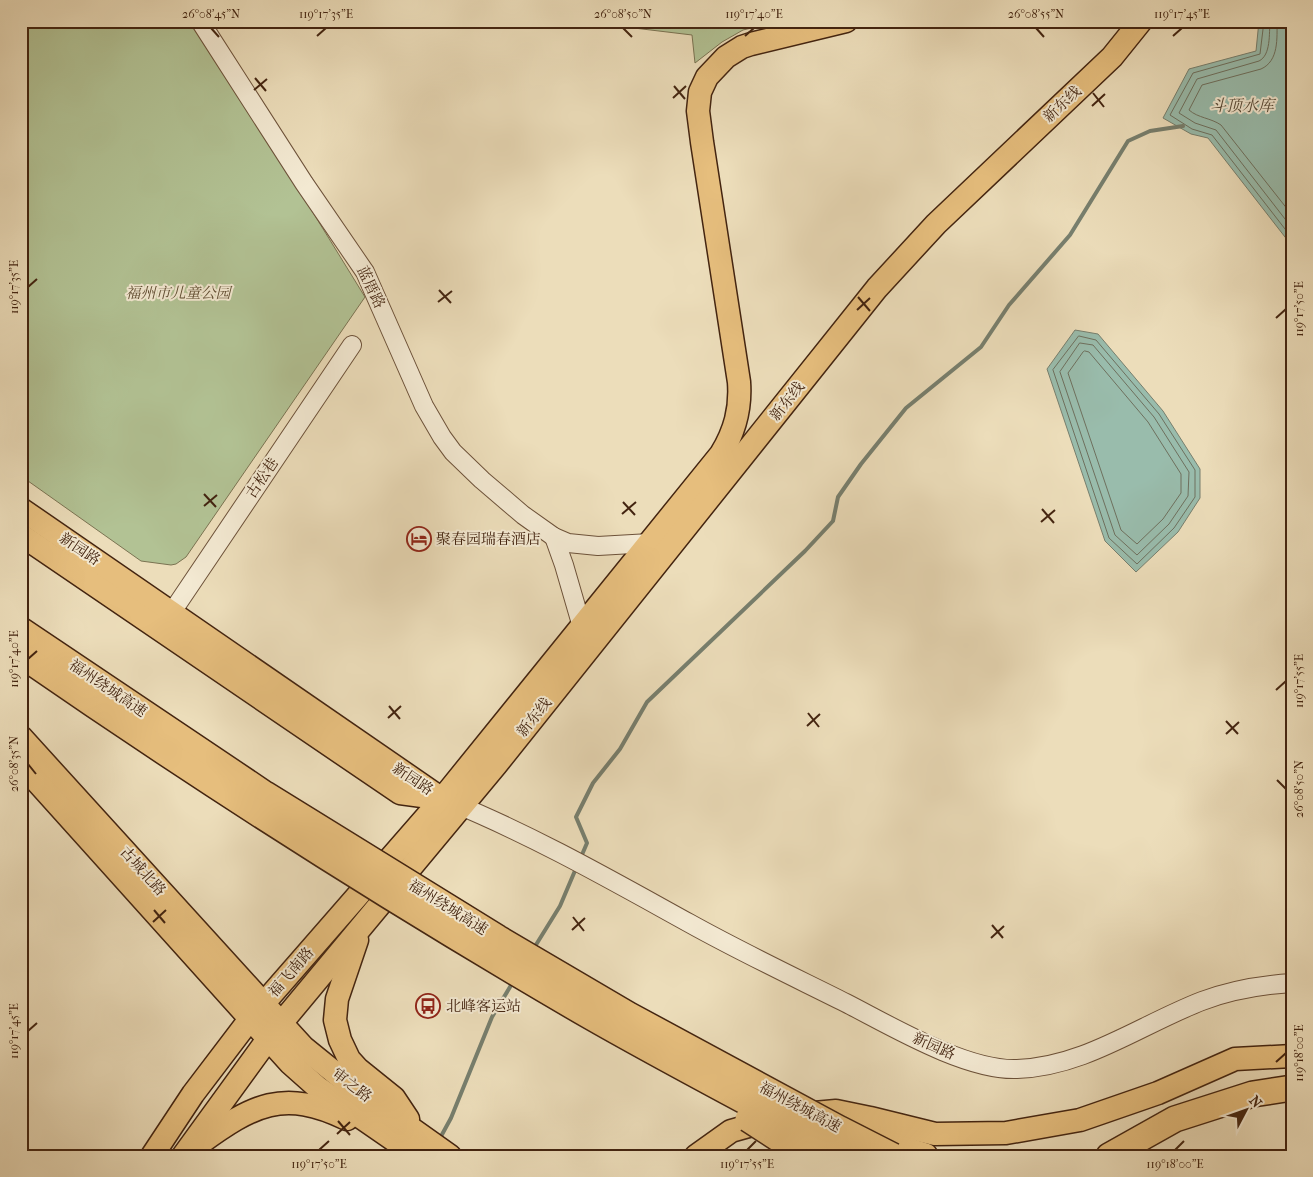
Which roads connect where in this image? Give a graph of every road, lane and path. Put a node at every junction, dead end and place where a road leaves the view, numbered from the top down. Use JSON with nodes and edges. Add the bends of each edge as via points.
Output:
{"nodes":[{"id":1,"x":200,"y":21,"type":"edge"},
{"id":2,"x":846,"y":21,"type":"edge"},
{"id":3,"x":1141,"y":21,"type":"edge"},
{"id":4,"x":352,"y":345,"type":"dead end"},
{"id":5,"x":21,"y":509,"type":"edge"},
{"id":6,"x":21,"y":535,"type":"edge"},
{"id":7,"x":554,"y":538,"type":"junction"},
{"id":8,"x":661,"y":544,"type":"junction"},
{"id":9,"x":172,"y":612,"type":"junction"},
{"id":10,"x":582,"y":628,"type":"junction"},
{"id":11,"x":21,"y":630,"type":"edge"},
{"id":12,"x":21,"y":655,"type":"edge"},
{"id":13,"x":21,"y":738,"type":"edge"},
{"id":14,"x":21,"y":764,"type":"edge"},
{"id":15,"x":452,"y":803,"type":"junction"},
{"id":16,"x":363,"y":924,"type":"junction"},
{"id":17,"x":1292,"y":983,"type":"edge"},
{"id":18,"x":257,"y":1012,"type":"junction"},
{"id":19,"x":593,"y":1018,"type":"junction"},
{"id":20,"x":274,"y":1031,"type":"junction"},
{"id":21,"x":1292,"y":1056,"type":"edge"},
{"id":22,"x":1292,"y":1088,"type":"edge"},
{"id":23,"x":840,"y":1129,"type":"junction"},
{"id":24,"x":413,"y":1146,"type":"edge"},
{"id":25,"x":152,"y":1156,"type":"edge"},
{"id":26,"x":183,"y":1156,"type":"edge"},
{"id":27,"x":450,"y":1156,"type":"edge"},
{"id":28,"x":696,"y":1156,"type":"edge"},
{"id":29,"x":805,"y":1156,"type":"edge"},
{"id":30,"x":847,"y":1156,"type":"edge"},
{"id":31,"x":893,"y":1156,"type":"edge"},
{"id":32,"x":901,"y":1156,"type":"edge"},
{"id":33,"x":925,"y":1156,"type":"edge"},
{"id":34,"x":1109,"y":1156,"type":"edge"}],
"edges":[{"from":1,"to":7,"type":"street","name":"蓝厝路","via":[[365,272],[415,388],[442,437],[482,480]]},
{"from":2,"to":8,"type":"main road","name":"新东线","via":[[742,47],[719,63],[700,92],[698,111],[738,370],[740,405],[734,429],[721,454]]},
{"from":3,"to":8,"type":"main road","name":"新东线","via":[[1112,57],[980,181],[894,269]]},
{"from":4,"to":9,"type":"street","name":"古松巷"},
{"from":5,"to":9,"type":"main road","name":"新园路"},
{"from":6,"to":15,"type":"main road","name":"新园路","via":[[400,793]]},
{"from":7,"to":8,"type":"street","via":[[598,546]]},
{"from":7,"to":10,"type":"street"},
{"from":8,"to":10,"type":"main road","name":"新东线"},
{"from":8,"to":15,"type":"main road","name":"新东线"},
{"from":9,"to":15,"type":"main road","name":"新园路"},
{"from":10,"to":15,"type":"main road","name":"新东线"},
{"from":11,"to":23,"type":"highway","name":"福州绕城高速","bridge":true,"via":[[265,794],[498,938],[629,1015]]},
{"from":12,"to":19,"type":"highway","name":"福州绕城高速","bridge":true,"via":[[271,822],[437,926]]},
{"from":13,"to":18,"type":"main road","name":"古城北路"},
{"from":14,"to":18,"type":"main road","name":"古城北路"},
{"from":15,"to":16,"type":"main road","name":"福飞南路"},
{"from":15,"to":17,"type":"street","name":"新园路","via":[[556,850],[692,925],[910,1035],[966,1060],[989,1066],[1015,1070],[1049,1066],[1084,1056],[1223,993]]},
{"from":15,"to":18,"type":"main road","name":"福飞南路"},
{"from":16,"to":20,"type":"main road","name":"福飞南路"},
{"from":16,"to":24,"type":"main road","via":[[337,999],[334,1020],[349,1059],[394,1098]]},
{"from":18,"to":20,"type":"main road","name":"审之路"},
{"from":18,"to":25,"type":"main road","name":"福飞南路","via":[[193,1094]]},
{"from":19,"to":29,"type":"highway","bridge":true},
{"from":19,"to":30,"type":"highway","name":"福州绕城高速","bridge":true},
{"from":20,"to":24,"type":"main road","name":"审之路","via":[[290,1063],[317,1087]]},
{"from":20,"to":26,"type":"main road","name":"福飞南路"},
{"from":21,"to":28,"type":"main road","via":[[1235,1059],[1158,1093],[1080,1120],[1006,1133],[935,1134],[836,1111],[790,1115],[731,1131]]},
{"from":22,"to":34,"type":"highway","via":[[1253,1094],[1175,1119]]},
{"from":23,"to":31,"type":"highway","name":"福州绕城高速","bridge":true},
{"from":23,"to":32,"type":"highway","bridge":true},
{"from":23,"to":33,"type":"highway","bridge":true},
{"from":24,"to":26,"type":"main road","via":[[330,1111],[294,1102],[268,1105],[244,1115]]},
{"from":24,"to":27,"type":"main road","name":"审之路"}]}
